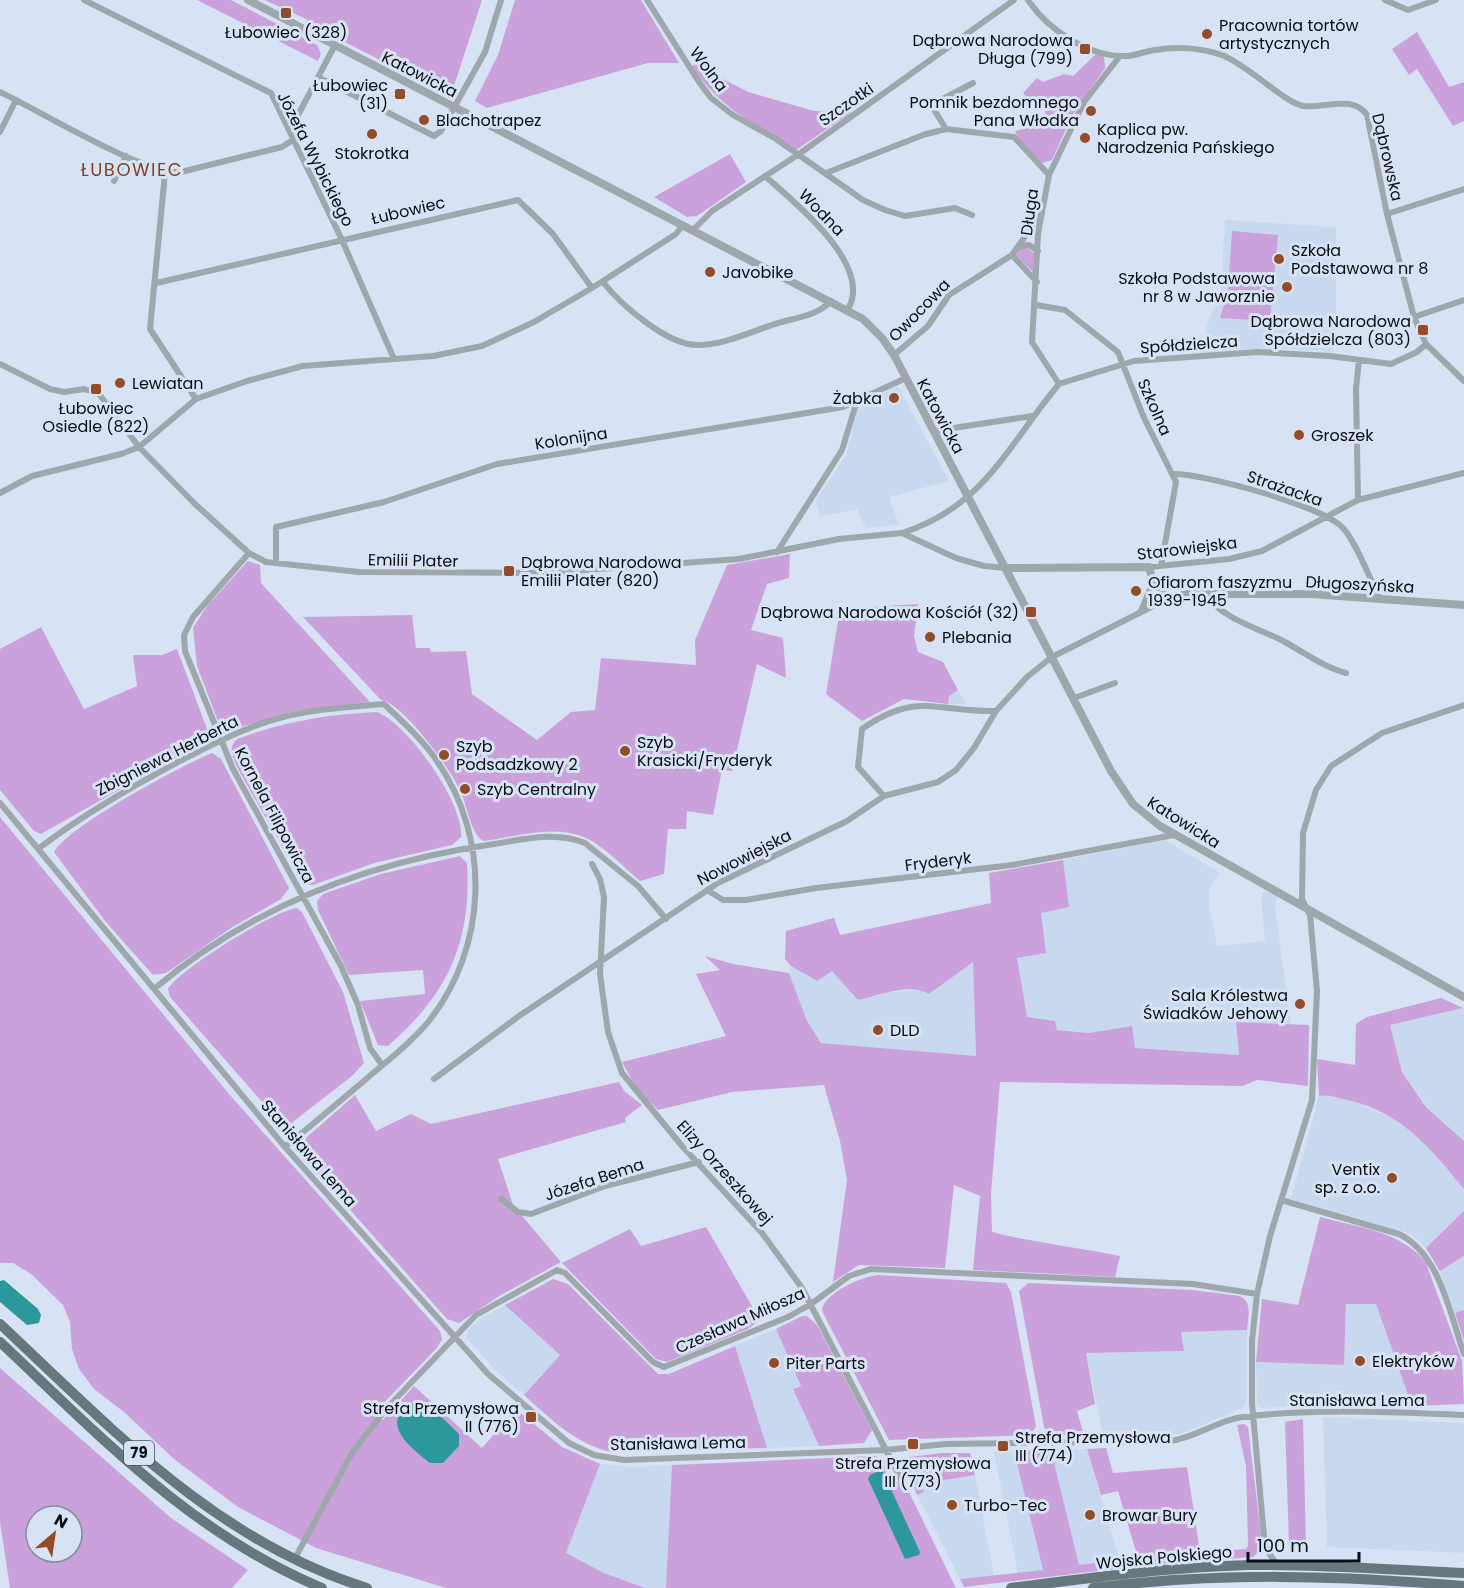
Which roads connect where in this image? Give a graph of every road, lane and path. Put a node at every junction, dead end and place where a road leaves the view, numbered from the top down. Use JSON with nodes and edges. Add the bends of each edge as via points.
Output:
{"nodes":[{"id":1,"x":84,"y":0,"type":"edge"},
{"id":2,"x":248,"y":0,"type":"edge"},
{"id":3,"x":501,"y":0,"type":"edge"},
{"id":4,"x":647,"y":0,"type":"edge"},
{"id":5,"x":1014,"y":0,"type":"edge"},
{"id":6,"x":1028,"y":0,"type":"edge"},
{"id":7,"x":1385,"y":0,"type":"edge"},
{"id":8,"x":1436,"y":0,"type":"edge"},
{"id":9,"x":335,"y":45,"type":"junction"},
{"id":10,"x":1120,"y":56,"type":"junction"},
{"id":11,"x":318,"y":77,"type":"junction"},
{"id":12,"x":973,"y":83,"type":"dead end"},
{"id":13,"x":0,"y":92,"type":"edge"},
{"id":14,"x":16,"y":100,"type":"junction"},
{"id":15,"x":455,"y":107,"type":"junction"},
{"id":16,"x":287,"y":126,"type":"junction"},
{"id":17,"x":946,"y":129,"type":"junction"},
{"id":18,"x":0,"y":132,"type":"edge"},
{"id":19,"x":293,"y":140,"type":"junction"},
{"id":20,"x":799,"y":154,"type":"junction"},
{"id":21,"x":126,"y":156,"type":"junction"},
{"id":22,"x":165,"y":173,"type":"junction"},
{"id":23,"x":826,"y":173,"type":"junction"},
{"id":24,"x":1049,"y":175,"type":"junction"},
{"id":25,"x":765,"y":176,"type":"junction"},
{"id":26,"x":114,"y":181,"type":"dead end"},
{"id":27,"x":1464,"y":189,"type":"edge"},
{"id":28,"x":1042,"y":212,"type":"junction"},
{"id":29,"x":972,"y":214,"type":"dead end"},
{"id":30,"x":1387,"y":214,"type":"junction"},
{"id":31,"x":683,"y":225,"type":"junction"},
{"id":32,"x":693,"y":230,"type":"junction"},
{"id":33,"x":342,"y":240,"type":"junction"},
{"id":34,"x":1019,"y":246,"type":"junction"},
{"id":35,"x":1038,"y":251,"type":"junction"},
{"id":36,"x":1012,"y":255,"type":"junction"},
{"id":37,"x":603,"y":282,"type":"junction"},
{"id":38,"x":1037,"y":282,"type":"junction"},
{"id":39,"x":156,"y":283,"type":"junction"},
{"id":40,"x":592,"y":288,"type":"junction"},
{"id":41,"x":1464,"y":300,"type":"edge"},
{"id":42,"x":831,"y":301,"type":"junction"},
{"id":43,"x":1036,"y":305,"type":"junction"},
{"id":44,"x":848,"y":309,"type":"junction"},
{"id":45,"x":1414,"y":316,"type":"junction"},
{"id":46,"x":1426,"y":344,"type":"junction"},
{"id":47,"x":894,"y":355,"type":"junction"},
{"id":48,"x":394,"y":359,"type":"junction"},
{"id":49,"x":1359,"y":360,"type":"junction"},
{"id":50,"x":0,"y":364,"type":"edge"},
{"id":51,"x":1122,"y":365,"type":"junction"},
{"id":52,"x":906,"y":378,"type":"junction"},
{"id":53,"x":1464,"y":381,"type":"edge"},
{"id":54,"x":1059,"y":384,"type":"junction"},
{"id":55,"x":196,"y":399,"type":"junction"},
{"id":56,"x":856,"y":404,"type":"junction"},
{"id":57,"x":1032,"y":416,"type":"junction"},
{"id":58,"x":934,"y":431,"type":"junction"},
{"id":59,"x":139,"y":447,"type":"junction"},
{"id":60,"x":1464,"y":473,"type":"edge"},
{"id":61,"x":1174,"y":474,"type":"junction"},
{"id":62,"x":0,"y":493,"type":"edge"},
{"id":63,"x":968,"y":496,"type":"junction"},
{"id":64,"x":1358,"y":500,"type":"junction"},
{"id":65,"x":1328,"y":517,"type":"junction"},
{"id":66,"x":902,"y":533,"type":"junction"},
{"id":67,"x":777,"y":552,"type":"junction"},
{"id":68,"x":249,"y":553,"type":"junction"},
{"id":69,"x":276,"y":563,"type":"junction"},
{"id":70,"x":1161,"y":566,"type":"junction"},
{"id":71,"x":1149,"y":567,"type":"junction"},
{"id":72,"x":1005,"y":568,"type":"junction"},
{"id":73,"x":1153,"y":582,"type":"junction"},
{"id":74,"x":1207,"y":594,"type":"junction"},
{"id":75,"x":1379,"y":597,"type":"junction"},
{"id":76,"x":1168,"y":598,"type":"junction"},
{"id":77,"x":1464,"y":605,"type":"edge"},
{"id":78,"x":1141,"y":611,"type":"junction"},
{"id":79,"x":1052,"y":657,"type":"junction"},
{"id":80,"x":1346,"y":673,"type":"dead end"},
{"id":81,"x":1115,"y":683,"type":"dead end"},
{"id":82,"x":1074,"y":698,"type":"junction"},
{"id":83,"x":1464,"y":705,"type":"edge"},
{"id":84,"x":996,"y":711,"type":"junction"},
{"id":85,"x":220,"y":740,"type":"junction"},
{"id":86,"x":884,"y":796,"type":"junction"},
{"id":87,"x":0,"y":803,"type":"edge"},
{"id":88,"x":1174,"y":835,"type":"junction"},
{"id":89,"x":473,"y":847,"type":"junction"},
{"id":90,"x":38,"y":849,"type":"junction"},
{"id":91,"x":592,"y":864,"type":"dead end"},
{"id":92,"x":707,"y":890,"type":"junction"},
{"id":93,"x":302,"y":895,"type":"junction"},
{"id":94,"x":1306,"y":909,"type":"junction"},
{"id":95,"x":666,"y":919,"type":"junction"},
{"id":96,"x":600,"y":964,"type":"junction"},
{"id":97,"x":154,"y":989,"type":"junction"},
{"id":98,"x":1464,"y":997,"type":"edge"},
{"id":99,"x":382,"y":1065,"type":"junction"},
{"id":100,"x":434,"y":1079,"type":"dead end"},
{"id":101,"x":285,"y":1148,"type":"junction"},
{"id":102,"x":699,"y":1162,"type":"junction"},
{"id":103,"x":501,"y":1199,"type":"dead end"},
{"id":104,"x":1281,"y":1200,"type":"junction"},
{"id":105,"x":1257,"y":1294,"type":"junction"},
{"id":106,"x":811,"y":1304,"type":"junction"},
{"id":107,"x":0,"y":1324,"type":"edge"},
{"id":108,"x":454,"y":1336,"type":"junction"},
{"id":109,"x":0,"y":1342,"type":"edge"},
{"id":110,"x":1464,"y":1354,"type":"edge"},
{"id":111,"x":1464,"y":1415,"type":"edge"},
{"id":112,"x":1253,"y":1416,"type":"junction"},
{"id":113,"x":885,"y":1450,"type":"junction"},
{"id":114,"x":903,"y":1483,"type":"dead end"},
{"id":115,"x":1265,"y":1547,"type":"junction"},
{"id":116,"x":294,"y":1560,"type":"junction"},
{"id":117,"x":1256,"y":1565,"type":"junction"},
{"id":118,"x":1277,"y":1565,"type":"junction"},
{"id":119,"x":1464,"y":1573,"type":"edge"},
{"id":120,"x":1147,"y":1585,"type":"edge"},
{"id":121,"x":1464,"y":1586,"type":"edge"},
{"id":122,"x":1112,"y":1587,"type":"edge"},
{"id":123,"x":322,"y":1588,"type":"edge"},
{"id":124,"x":367,"y":1588,"type":"edge"},
{"id":125,"x":1011,"y":1588,"type":"edge"},
{"id":126,"x":1093,"y":1588,"type":"edge"}],
"edges":[{"from":1,"to":16,"type":"street","name":"Józefa Wybickiego","via":[[271,93]]},
{"from":2,"to":9,"type":"street","name":"Katowicka"},
{"from":3,"to":15,"type":"street","via":[[485,52]]},
{"from":4,"to":20,"type":"street","name":"Wolna","via":[[711,98]]},
{"from":5,"to":20,"type":"street","name":"Szczotki"},
{"from":6,"to":10,"type":"street","name":"Dąbrowska","via":[[1056,30]]},
{"from":7,"to":8,"type":"street","via":[[1408,10]]},
{"from":9,"to":11,"type":"street"},
{"from":9,"to":15,"type":"street","name":"Katowicka"},
{"from":10,"to":24,"type":"street","name":"Długa","via":[[1084,102]]},
{"from":10,"to":30,"type":"street","name":"Dąbrowska","via":[[1163,48],[1192,48],[1219,54],[1247,67],[1303,106],[1360,107],[1367,115]]},
{"from":11,"to":15,"type":"street","via":[[434,136],[441,132]]},
{"from":11,"to":16,"type":"street","via":[[297,117]]},
{"from":12,"to":17,"type":"street","via":[[933,108]]},
{"from":13,"to":14,"type":"street"},
{"from":14,"to":18,"type":"street"},
{"from":14,"to":21,"type":"street"},
{"from":15,"to":31,"type":"street","name":"Katowicka"},
{"from":16,"to":19,"type":"street","name":"Józefa Wybickiego"},
{"from":17,"to":23,"type":"street"},
{"from":17,"to":24,"type":"street","via":[[1014,137]]},
{"from":19,"to":22,"type":"street","via":[[261,153]]},
{"from":19,"to":33,"type":"street","name":"Józefa Wybickiego"},
{"from":20,"to":23,"type":"street","name":"Wolna"},
{"from":20,"to":25,"type":"street","name":"Szczotki"},
{"from":21,"to":22,"type":"street"},
{"from":21,"to":26,"type":"street"},
{"from":22,"to":39,"type":"street"},
{"from":23,"to":29,"type":"street","name":"Wolna","via":[[863,200],[905,216],[955,208]]},
{"from":24,"to":28,"type":"street","name":"Długa"},
{"from":25,"to":32,"type":"street","name":"Szczotki","via":[[712,211]]},
{"from":25,"to":44,"type":"street","name":"Wodna","via":[[820,226],[837,248],[852,290]]},
{"from":27,"to":30,"type":"street"},
{"from":28,"to":34,"type":"street","name":"Owocowa"},
{"from":28,"to":35,"type":"street","name":"Długa"},
{"from":30,"to":45,"type":"street","name":"Dąbrowska"},
{"from":31,"to":32,"type":"street","name":"Katowicka"},
{"from":31,"to":37,"type":"street","via":[[676,234]]},
{"from":32,"to":42,"type":"street","name":"Katowicka"},
{"from":33,"to":39,"type":"street","name":"Łubowiec"},
{"from":33,"to":40,"type":"street","name":"Łubowiec","via":[[518,200],[553,234]]},
{"from":33,"to":48,"type":"street","name":"Józefa Wybickiego"},
{"from":34,"to":35,"type":"street","via":[[1029,245]]},
{"from":34,"to":36,"type":"street","name":"Owocowa"},
{"from":35,"to":38,"type":"street","name":"Długa"},
{"from":36,"to":38,"type":"street"},
{"from":36,"to":47,"type":"street","name":"Owocowa","via":[[949,295],[928,326]]},
{"from":37,"to":40,"type":"street"},
{"from":37,"to":42,"type":"street","via":[[645,322],[694,345],[753,333],[811,313]]},
{"from":38,"to":43,"type":"street","name":"Długa"},
{"from":39,"to":55,"type":"street","via":[[150,329]]},
{"from":40,"to":48,"type":"street","via":[[534,322],[482,346]]},
{"from":41,"to":45,"type":"street"},
{"from":42,"to":44,"type":"street","name":"Katowicka"},
{"from":43,"to":51,"type":"street","name":"Szkolna","via":[[1065,310],[1078,319],[1118,352]]},
{"from":43,"to":54,"type":"street","name":"Długa","via":[[1032,342]]},
{"from":44,"to":47,"type":"street","name":"Katowicka","via":[[874,329]]},
{"from":45,"to":46,"type":"street","name":"Dąbrowska"},
{"from":46,"to":49,"type":"street","name":"Spółdzielcza","via":[[1391,364]]},
{"from":46,"to":53,"type":"street","name":"Dąbrowska"},
{"from":47,"to":52,"type":"street","name":"Katowicka"},
{"from":48,"to":55,"type":"street","via":[[303,366]]},
{"from":49,"to":51,"type":"street","name":"Spółdzielcza","via":[[1258,352],[1134,360]]},
{"from":49,"to":64,"type":"street"},
{"from":50,"to":59,"type":"street","name":"Emilii Plater","via":[[50,389],[84,389],[99,394]]},
{"from":51,"to":54,"type":"street","name":"Spółdzielcza"},
{"from":51,"to":61,"type":"street","name":"Szkolna"},
{"from":52,"to":56,"type":"street","name":"Kolonijna"},
{"from":52,"to":58,"type":"street","name":"Katowicka"},
{"from":54,"to":57,"type":"street"},
{"from":55,"to":59,"type":"street"},
{"from":56,"to":67,"type":"street","via":[[842,450]]},
{"from":56,"to":69,"type":"street","name":"Kolonijna","via":[[497,464],[384,502],[276,527]]},
{"from":57,"to":58,"type":"street"},
{"from":57,"to":63,"type":"street","via":[[1012,450]]},
{"from":58,"to":63,"type":"street","name":"Katowicka"},
{"from":59,"to":62,"type":"street","via":[[32,477]]},
{"from":59,"to":68,"type":"street","name":"Emilii Plater"},
{"from":60,"to":64,"type":"street","name":"Starowiejska"},
{"from":61,"to":65,"type":"street","name":"Strażacka","via":[[1245,488]]},
{"from":61,"to":70,"type":"street","via":[[1176,482]]},
{"from":63,"to":66,"type":"street","name":"Emilii Plater","via":[[940,517]]},
{"from":63,"to":72,"type":"street","name":"Katowicka"},
{"from":64,"to":65,"type":"street","name":"Starowiejska"},
{"from":65,"to":70,"type":"street","name":"Starowiejska","via":[[1263,550],[1229,559]]},
{"from":65,"to":75,"type":"street","name":"Strażacka","via":[[1343,528]]},
{"from":66,"to":67,"type":"street","name":"Emilii Plater","via":[[839,539]]},
{"from":66,"to":72,"type":"street","via":[[956,558]]},
{"from":67,"to":69,"type":"street","name":"Emilii Plater","via":[[726,560],[543,573],[369,572]]},
{"from":68,"to":69,"type":"street","name":"Emilii Plater"},
{"from":68,"to":85,"type":"street","name":"Kornela Filipowicza","via":[[193,617],[184,635],[185,651]]},
{"from":70,"to":71,"type":"street","name":"Starowiejska"},
{"from":71,"to":72,"type":"street","name":"Starowiejska"},
{"from":71,"to":73,"type":"street"},
{"from":72,"to":79,"type":"street","name":"Katowicka"},
{"from":73,"to":76,"type":"street"},
{"from":73,"to":78,"type":"street"},
{"from":74,"to":75,"type":"street","name":"Długoszyńska"},
{"from":74,"to":76,"type":"street","name":"Długoszyńska"},
{"from":74,"to":80,"type":"street","via":[[1215,605],[1240,621],[1331,669]]},
{"from":75,"to":77,"type":"street","name":"Długoszyńska"},
{"from":76,"to":78,"type":"street","name":"Długoszyńska"},
{"from":78,"to":79,"type":"street","name":"Długoszyńska"},
{"from":79,"to":82,"type":"street","name":"Katowicka"},
{"from":79,"to":84,"type":"street","name":"Nowowiejska","via":[[1014,688]]},
{"from":81,"to":82,"type":"street"},
{"from":82,"to":88,"type":"street","name":"Katowicka","via":[[1111,771],[1133,804]]},
{"from":83,"to":94,"type":"street","via":[[1382,733],[1323,775],[1302,832],[1302,899]]},
{"from":84,"to":86,"type":"street","name":"Nowowiejska","via":[[956,770],[938,782]]},
{"from":84,"to":86,"type":"street","via":[[918,704],[905,706],[862,729],[858,766]]},
{"from":85,"to":89,"type":"street","name":"Zbigniewa Herberta","via":[[296,714],[384,705],[418,737],[442,768],[458,797]]},
{"from":85,"to":90,"type":"street","name":"Zbigniewa Herberta","via":[[103,803]]},
{"from":85,"to":93,"type":"street","name":"Kornela Filipowicza"},
{"from":86,"to":92,"type":"street","name":"Nowowiejska","via":[[847,820]]},
{"from":87,"to":90,"type":"street","name":"Stanisława Lema"},
{"from":88,"to":92,"type":"street","name":"Fryderyk","via":[[1012,865],[746,900],[723,900]]},
{"from":88,"to":94,"type":"street","name":"Katowicka"},
{"from":89,"to":93,"type":"street","via":[[395,862]]},
{"from":89,"to":95,"type":"street","via":[[545,836],[575,839],[631,880]]},
{"from":89,"to":99,"type":"street","name":"Zbigniewa Herberta","via":[[475,908],[460,968],[429,1021]]},
{"from":90,"to":97,"type":"street","name":"Stanisława Lema"},
{"from":91,"to":96,"type":"street","name":"Elizy Orzeszkowej","via":[[604,897]]},
{"from":92,"to":95,"type":"street","name":"Nowowiejska"},
{"from":93,"to":97,"type":"street","via":[[215,943]]},
{"from":93,"to":99,"type":"street","name":"Kornela Filipowicza","via":[[346,976],[370,1047]]},
{"from":94,"to":98,"type":"street","name":"Katowicka"},
{"from":94,"to":104,"type":"street","via":[[1310,915],[1317,991],[1312,1100]]},
{"from":95,"to":96,"type":"street","name":"Nowowiejska"},
{"from":96,"to":100,"type":"street","name":"Nowowiejska","via":[[519,1016]]},
{"from":96,"to":102,"type":"street","name":"Elizy Orzeszkowej","via":[[608,1032],[622,1073]]},
{"from":97,"to":101,"type":"street","name":"Stanisława Lema"},
{"from":99,"to":101,"type":"street","name":"Zbigniewa Herberta"},
{"from":101,"to":108,"type":"street","name":"Stanisława Lema"},
{"from":102,"to":103,"type":"street","name":"Józefa Bema","via":[[605,1186],[531,1214],[518,1212]]},
{"from":102,"to":106,"type":"street","name":"Elizy Orzeszkowej","via":[[762,1233]]},
{"from":104,"to":105,"type":"street"},
{"from":104,"to":110,"type":"street","via":[[1399,1234],[1414,1242],[1434,1270]]},
{"from":105,"to":106,"type":"street","name":"Czesława Miłosza","via":[[1193,1284],[879,1269],[849,1276]]},
{"from":105,"to":112,"type":"street","via":[[1251,1364]]},
{"from":106,"to":108,"type":"street","name":"Czesława Miłosza","via":[[661,1367],[560,1270],[482,1311]]},
{"from":106,"to":113,"type":"street","name":"Elizy Orzeszkowej"},
{"from":107,"to":116,"type":"main road","number":"79","via":[[183,1491],[233,1526]]},
{"from":108,"to":113,"type":"street","name":"Stanisława Lema","via":[[500,1386],[563,1439],[603,1458]]},
{"from":108,"to":116,"type":"street","name":"Czesława Miłosza","via":[[367,1431]]},
{"from":109,"to":123,"type":"main road","number":"79","via":[[170,1499],[231,1542]]},
{"from":111,"to":112,"type":"street","name":"Stanisława Lema","via":[[1332,1411]]},
{"from":112,"to":113,"type":"street","name":"Stanisława Lema","via":[[1229,1420],[1170,1441],[946,1444]]},
{"from":112,"to":115,"type":"street"},
{"from":113,"to":114,"type":"street","name":"Elizy Orzeszkowej"},
{"from":115,"to":117,"type":"street"},
{"from":115,"to":118,"type":"street"},
{"from":116,"to":124,"type":"main road","number":"79"},
{"from":117,"to":118,"type":"main road","name":"Wojska Polskiego"},
{"from":117,"to":125,"type":"main road","name":"Wojska Polskiego","via":[[1156,1571]]},
{"from":118,"to":119,"type":"main road","name":"Wojska Polskiego"},
{"from":120,"to":121,"type":"main road","name":"Wojska Polskiego","via":[[1222,1576],[1315,1575]]},
{"from":120,"to":122,"type":"main road","name":"Wojska Polskiego"},
{"from":122,"to":126,"type":"main road","name":"Wojska Polskiego"}]}
